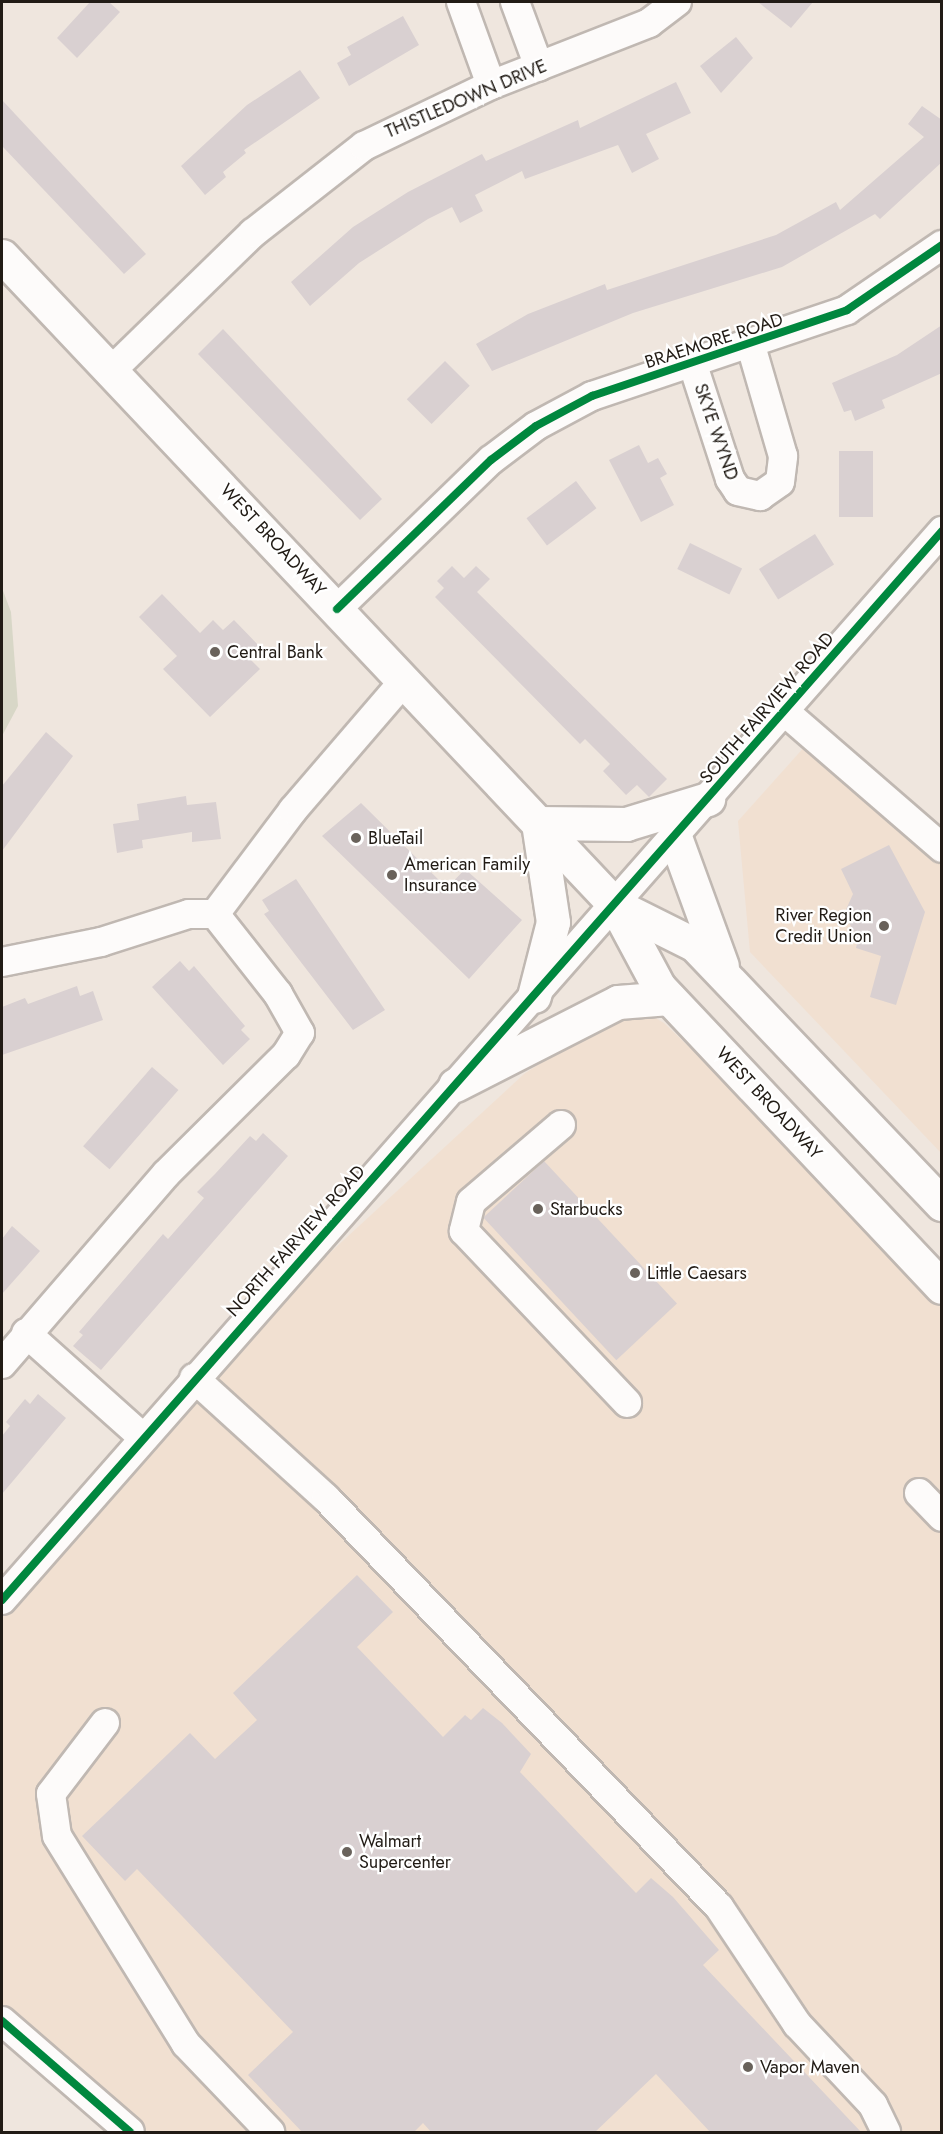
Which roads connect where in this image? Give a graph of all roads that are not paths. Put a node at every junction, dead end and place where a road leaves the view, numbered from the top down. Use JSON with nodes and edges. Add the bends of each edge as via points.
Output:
{"nodes":[{"id":1,"x":461,"y":2,"type":"edge"},
{"id":2,"x":515,"y":2,"type":"edge"},
{"id":3,"x":677,"y":2,"type":"edge"},
{"id":4,"x":539,"y":67,"type":"junction"},
{"id":5,"x":491,"y":85,"type":"junction"},
{"id":6,"x":942,"y":245,"type":"edge"},
{"id":7,"x":2,"y":256,"type":"edge"},
{"id":8,"x":751,"y":346,"type":"junction"},
{"id":9,"x":693,"y":364,"type":"junction"},
{"id":10,"x":112,"y":370,"type":"junction"},
{"id":11,"x":942,"y":531,"type":"edge"},
{"id":12,"x":337,"y":609,"type":"junction"},
{"id":13,"x":404,"y":681,"type":"junction"},
{"id":14,"x":784,"y":711,"type":"junction"},
{"id":15,"x":708,"y":799,"type":"junction"},
{"id":16,"x":538,"y":823,"type":"junction"},
{"id":17,"x":675,"y":837,"type":"junction"},
{"id":18,"x":942,"y":848,"type":"edge"},
{"id":19,"x":615,"y":905,"type":"junction"},
{"id":20,"x":215,"y":914,"type":"junction"},
{"id":21,"x":2,"y":962,"type":"edge"},
{"id":22,"x":727,"y":979,"type":"junction"},
{"id":23,"x":534,"y":996,"type":"junction"},
{"id":24,"x":669,"y":998,"type":"junction"},
{"id":25,"x":455,"y":1085,"type":"junction"},
{"id":26,"x":561,"y":1125,"type":"dead end"},
{"id":27,"x":942,"y":1204,"type":"edge"},
{"id":28,"x":900,"y":1242,"type":"junction"},
{"id":29,"x":942,"y":1263,"type":"edge"},
{"id":30,"x":942,"y":1287,"type":"edge"},
{"id":31,"x":26,"y":1333,"type":"junction"},
{"id":32,"x":2,"y":1364,"type":"edge"},
{"id":33,"x":194,"y":1378,"type":"junction"},
{"id":34,"x":627,"y":1403,"type":"dead end"},
{"id":35,"x":141,"y":1436,"type":"junction"},
{"id":36,"x":919,"y":1493,"type":"dead end"},
{"id":37,"x":942,"y":1517,"type":"edge"},
{"id":38,"x":2,"y":1600,"type":"edge"},
{"id":39,"x":105,"y":1724,"type":"dead end"},
{"id":40,"x":2,"y":2020,"type":"edge"},
{"id":41,"x":130,"y":2133,"type":"edge"},
{"id":42,"x":270,"y":2133,"type":"edge"},
{"id":43,"x":886,"y":2133,"type":"edge"}],
"edges":[{"from":1,"to":5,"type":"street"},
{"from":2,"to":4,"type":"street"},
{"from":3,"to":4,"type":"street","name":"THISTLEDOWN DRIVE","via":[[649,23]]},
{"from":4,"to":5,"type":"street","name":"THISTLEDOWN DRIVE"},
{"from":5,"to":10,"type":"street","name":"THISTLEDOWN DRIVE","via":[[397,126],[303,189]]},
{"from":6,"to":8,"type":"street","name":"BRAEMORE ROAD","via":[[847,310]]},
{"from":7,"to":10,"type":"main road","name":"WEST BROADWAY"},
{"from":8,"to":9,"type":"street","name":"BRAEMORE ROAD"},
{"from":8,"to":9,"type":"street","name":"SKYE WYND","via":[[783,456],[780,482],[760,496],[738,491],[730,479]]},
{"from":9,"to":12,"type":"street","name":"BRAEMORE ROAD","via":[[592,396],[536,426],[491,460]]},
{"from":10,"to":12,"type":"main road","name":"WEST BROADWAY"},
{"from":11,"to":14,"type":"street","name":"SOUTH FAIRVIEW ROAD"},
{"from":12,"to":13,"type":"main road","name":"WEST BROADWAY"},
{"from":13,"to":16,"type":"main road","name":"WEST BROADWAY"},
{"from":13,"to":20,"type":"street","via":[[293,810]]},
{"from":14,"to":15,"type":"street","name":"SOUTH FAIRVIEW ROAD"},
{"from":14,"to":18,"type":"street"},
{"from":15,"to":16,"type":"main road","via":[[626,824]]},
{"from":15,"to":17,"type":"street","name":"SOUTH FAIRVIEW ROAD"},
{"from":16,"to":19,"type":"main road","name":"WEST BROADWAY"},
{"from":16,"to":23,"type":"main road","via":[[553,922]]},
{"from":17,"to":19,"type":"street","name":"SOUTH FAIRVIEW ROAD"},
{"from":17,"to":22,"type":"main road"},
{"from":19,"to":22,"type":"main road","name":"WEST BROADWAY","via":[[695,945]]},
{"from":19,"to":23,"type":"street","name":"NORTH FAIRVIEW ROAD"},
{"from":19,"to":24,"type":"main road","name":"WEST BROADWAY"},
{"from":20,"to":21,"type":"street","via":[[189,915],[100,942]]},
{"from":20,"to":31,"type":"street","via":[[278,994],[300,1033],[286,1055],[174,1165]]},
{"from":22,"to":27,"type":"main road","name":"WEST BROADWAY"},
{"from":23,"to":25,"type":"street","name":"NORTH FAIRVIEW ROAD"},
{"from":24,"to":25,"type":"main road","via":[[618,1002]]},
{"from":24,"to":28,"type":"main road","name":"WEST BROADWAY"},
{"from":25,"to":33,"type":"street","name":"NORTH FAIRVIEW ROAD"},
{"from":26,"to":34,"type":"street","via":[[471,1202],[464,1231]]},
{"from":28,"to":29,"type":"main road"},
{"from":28,"to":30,"type":"main road","name":"WEST BROADWAY"},
{"from":31,"to":32,"type":"street"},
{"from":31,"to":35,"type":"street"},
{"from":33,"to":35,"type":"street","name":"NORTH FAIRVIEW ROAD"},
{"from":33,"to":43,"type":"street","via":[[335,1507],[719,1907],[796,2024],[873,2105]]},
{"from":35,"to":38,"type":"street","name":"NORTH FAIRVIEW ROAD"},
{"from":36,"to":37,"type":"street"},
{"from":39,"to":42,"type":"street","via":[[51,1794],[57,1836],[186,2044]]},
{"from":40,"to":41,"type":"street"}]}
